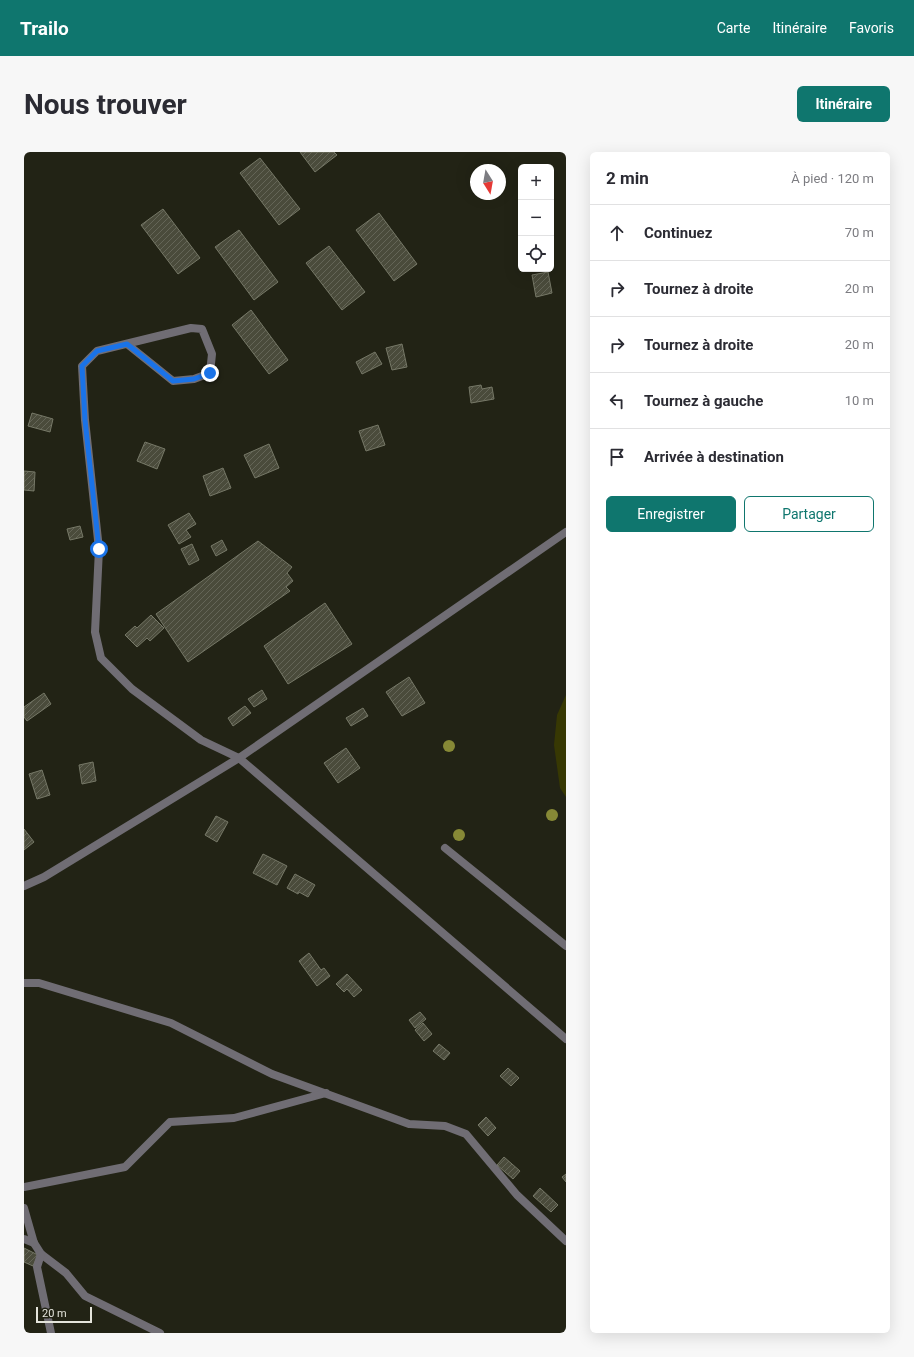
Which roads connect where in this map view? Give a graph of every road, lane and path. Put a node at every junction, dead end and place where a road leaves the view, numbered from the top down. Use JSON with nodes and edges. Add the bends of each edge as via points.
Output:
{"nodes":[{"id":1,"x":127,"y":344,"type":"junction"},
{"id":2,"x":566,"y":532,"type":"edge"},
{"id":3,"x":239,"y":758,"type":"junction"},
{"id":4,"x":444,"y":848,"type":"dead end"},
{"id":5,"x":24,"y":886,"type":"edge"},
{"id":6,"x":566,"y":946,"type":"edge"},
{"id":7,"x":24,"y":983,"type":"edge"},
{"id":8,"x":566,"y":1039,"type":"edge"},
{"id":9,"x":326,"y":1093,"type":"junction"},
{"id":10,"x":24,"y":1187,"type":"edge"},
{"id":11,"x":24,"y":1208,"type":"edge"},
{"id":12,"x":24,"y":1239,"type":"edge"},
{"id":13,"x":566,"y":1241,"type":"edge"},
{"id":14,"x":34,"y":1243,"type":"junction"},
{"id":15,"x":42,"y":1254,"type":"junction"},
{"id":16,"x":51,"y":1333,"type":"edge"},
{"id":17,"x":160,"y":1333,"type":"edge"}],
"edges":[{"from":1,"to":1,"type":"street","via":[[191,328],[202,329],[212,354],[210,373],[194,379],[173,381]]},
{"from":1,"to":3,"type":"street","via":[[97,351],[82,366],[85,420],[99,549],[95,632],[101,658],[132,689],[201,740]]},
{"from":2,"to":3,"type":"street"},
{"from":3,"to":5,"type":"street"},
{"from":3,"to":8,"type":"street"},
{"from":4,"to":6,"type":"street"},
{"from":7,"to":9,"type":"street","via":[[39,983],[171,1023],[272,1074]]},
{"from":9,"to":10,"type":"street","via":[[234,1118],[170,1122],[125,1167]]},
{"from":9,"to":13,"type":"street","via":[[409,1124],[445,1126],[466,1134],[517,1195]]},
{"from":11,"to":14,"type":"street"},
{"from":12,"to":14,"type":"street"},
{"from":14,"to":15,"type":"street"},
{"from":15,"to":16,"type":"street","via":[[37,1267]]},
{"from":15,"to":17,"type":"street","via":[[66,1273],[85,1296]]}]}
